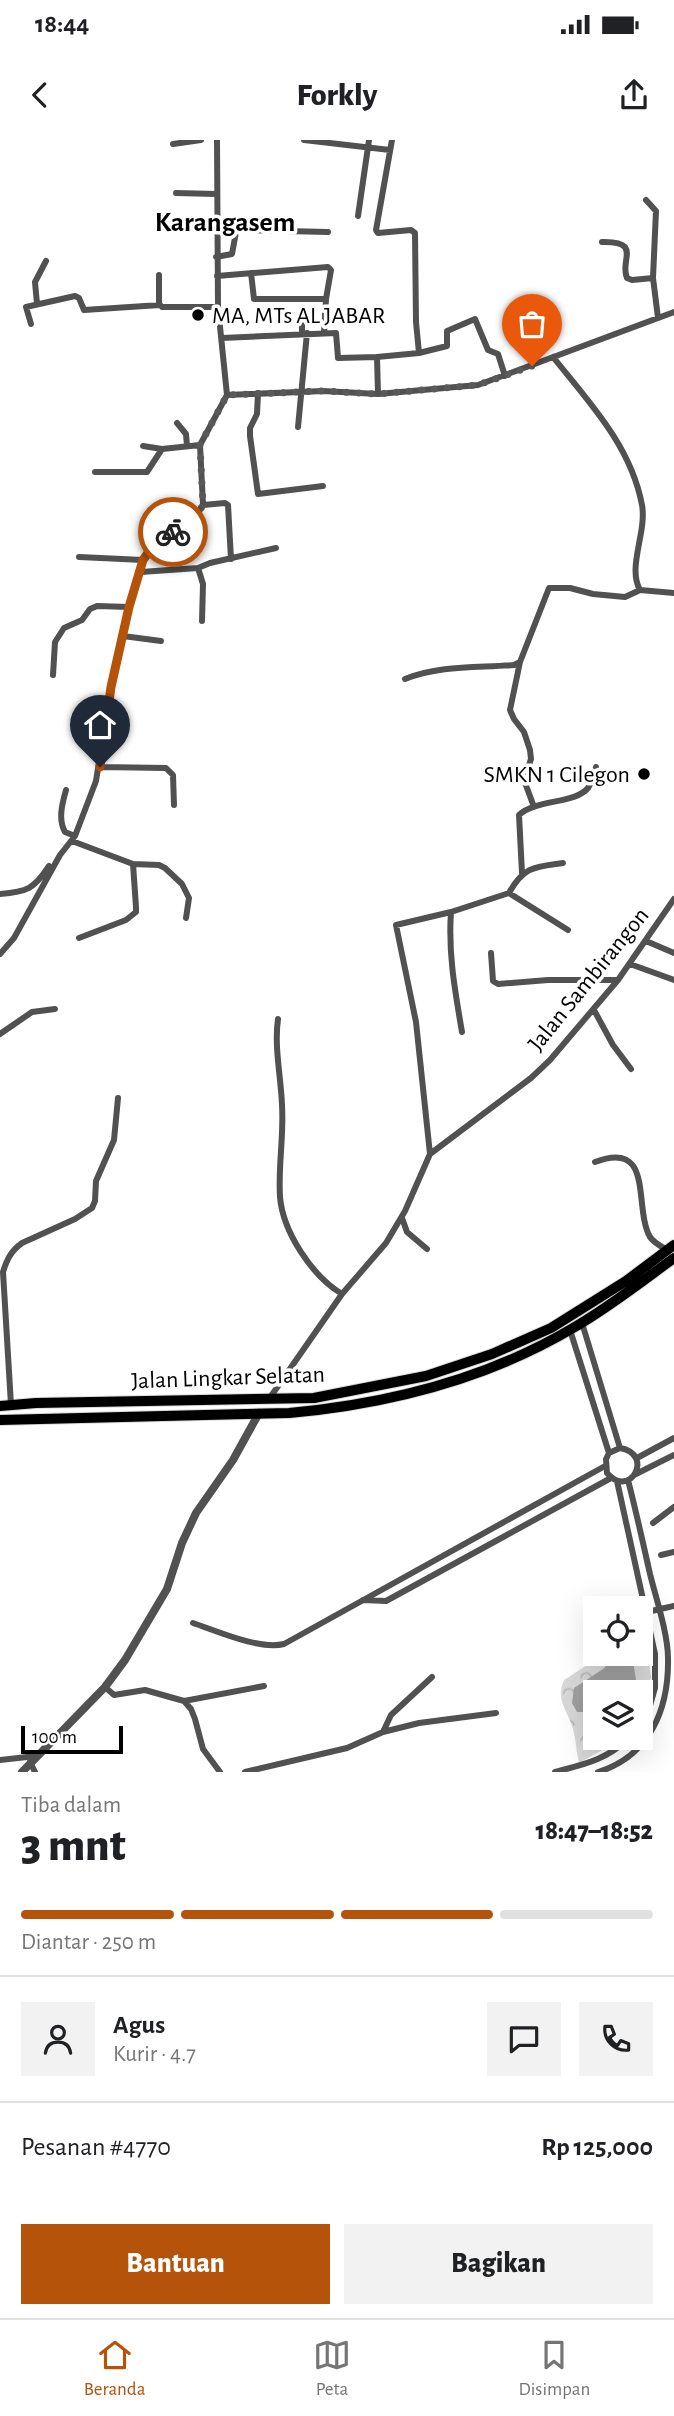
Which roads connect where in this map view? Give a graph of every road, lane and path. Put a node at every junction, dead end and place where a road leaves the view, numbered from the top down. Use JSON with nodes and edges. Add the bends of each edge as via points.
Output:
{"nodes":[{"id":1,"x":201,"y":140,"type":"edge"},
{"id":2,"x":216,"y":140,"type":"edge"},
{"id":3,"x":304,"y":140,"type":"edge"},
{"id":4,"x":369,"y":140,"type":"edge"},
{"id":5,"x":392,"y":140,"type":"edge"},
{"id":6,"x":173,"y":144,"type":"dead end"},
{"id":7,"x":368,"y":148,"type":"junction"},
{"id":8,"x":390,"y":150,"type":"junction"},
{"id":9,"x":176,"y":193,"type":"dead end"},
{"id":10,"x":216,"y":194,"type":"junction"},
{"id":11,"x":646,"y":200,"type":"dead end"},
{"id":12,"x":358,"y":216,"type":"dead end"},
{"id":13,"x":328,"y":232,"type":"dead end"},
{"id":14,"x":602,"y":242,"type":"dead end"},
{"id":15,"x":216,"y":257,"type":"junction"},
{"id":16,"x":46,"y":261,"type":"dead end"},
{"id":17,"x":251,"y":272,"type":"junction"},
{"id":18,"x":159,"y":275,"type":"dead end"},
{"id":19,"x":217,"y":276,"type":"junction"},
{"id":20,"x":653,"y":278,"type":"junction"},
{"id":21,"x":326,"y":299,"type":"junction"},
{"id":22,"x":37,"y":304,"type":"junction"},
{"id":23,"x":160,"y":305,"type":"junction"},
{"id":24,"x":218,"y":307,"type":"junction"},
{"id":25,"x":674,"y":312,"type":"edge"},
{"id":26,"x":302,"y":318,"type":"dead end"},
{"id":27,"x":659,"y":318,"type":"junction"},
{"id":28,"x":31,"y":324,"type":"dead end"},
{"id":29,"x":324,"y":333,"type":"junction"},
{"id":30,"x":305,"y":334,"type":"junction"},
{"id":31,"x":222,"y":338,"type":"junction"},
{"id":32,"x":419,"y":353,"type":"junction"},
{"id":33,"x":377,"y":357,"type":"junction"},
{"id":34,"x":553,"y":357,"type":"junction"},
{"id":35,"x":505,"y":376,"type":"junction"},
{"id":36,"x":301,"y":392,"type":"junction"},
{"id":37,"x":258,"y":393,"type":"junction"},
{"id":38,"x":378,"y":394,"type":"junction"},
{"id":39,"x":227,"y":395,"type":"junction"},
{"id":40,"x":177,"y":423,"type":"dead end"},
{"id":41,"x":298,"y":427,"type":"dead end"},
{"id":42,"x":200,"y":445,"type":"junction"},
{"id":43,"x":143,"y":446,"type":"dead end"},
{"id":44,"x":187,"y":446,"type":"junction"},
{"id":45,"x":162,"y":449,"type":"junction"},
{"id":46,"x":95,"y":472,"type":"dead end"},
{"id":47,"x":323,"y":486,"type":"dead end"},
{"id":48,"x":203,"y":505,"type":"junction"},
{"id":49,"x":276,"y":548,"type":"dead end"},
{"id":50,"x":79,"y":557,"type":"dead end"},
{"id":51,"x":231,"y":559,"type":"junction"},
{"id":52,"x":143,"y":560,"type":"junction"},
{"id":53,"x":198,"y":568,"type":"junction"},
{"id":54,"x":141,"y":572,"type":"junction"},
{"id":55,"x":640,"y":590,"type":"junction"},
{"id":56,"x":674,"y":593,"type":"edge"},
{"id":57,"x":129,"y":607,"type":"junction"},
{"id":58,"x":202,"y":621,"type":"dead end"},
{"id":59,"x":123,"y":636,"type":"junction"},
{"id":60,"x":160,"y":641,"type":"dead end"},
{"id":61,"x":520,"y":662,"type":"junction"},
{"id":62,"x":53,"y":676,"type":"dead end"},
{"id":63,"x":405,"y":679,"type":"dead end"},
{"id":64,"x":100,"y":767,"type":"junction"},
{"id":65,"x":596,"y":767,"type":"dead end"},
{"id":66,"x":66,"y":790,"type":"dead end"},
{"id":67,"x":174,"y":805,"type":"dead end"},
{"id":68,"x":534,"y":807,"type":"junction"},
{"id":69,"x":74,"y":839,"type":"junction"},
{"id":70,"x":64,"y":850,"type":"junction"},
{"id":71,"x":563,"y":863,"type":"dead end"},
{"id":72,"x":133,"y":864,"type":"junction"},
{"id":73,"x":522,"y":873,"type":"junction"},
{"id":74,"x":509,"y":893,"type":"junction"},
{"id":75,"x":0,"y":894,"type":"edge"},
{"id":76,"x":674,"y":899,"type":"edge"},
{"id":77,"x":451,"y":912,"type":"junction"},
{"id":78,"x":186,"y":918,"type":"dead end"},
{"id":79,"x":568,"y":930,"type":"dead end"},
{"id":80,"x":79,"y":938,"type":"dead end"},
{"id":81,"x":646,"y":942,"type":"junction"},
{"id":82,"x":491,"y":953,"type":"dead end"},
{"id":83,"x":674,"y":953,"type":"edge"},
{"id":84,"x":0,"y":954,"type":"edge"},
{"id":85,"x":630,"y":964,"type":"junction"},
{"id":86,"x":618,"y":980,"type":"junction"},
{"id":87,"x":674,"y":980,"type":"edge"},
{"id":88,"x":55,"y":1009,"type":"dead end"},
{"id":89,"x":594,"y":1010,"type":"junction"},
{"id":90,"x":278,"y":1019,"type":"dead end"},
{"id":91,"x":462,"y":1032,"type":"dead end"},
{"id":92,"x":0,"y":1034,"type":"edge"},
{"id":93,"x":631,"y":1069,"type":"dead end"},
{"id":94,"x":118,"y":1098,"type":"dead end"},
{"id":95,"x":430,"y":1154,"type":"junction"},
{"id":96,"x":595,"y":1162,"type":"dead end"},
{"id":97,"x":402,"y":1217,"type":"junction"},
{"id":98,"x":427,"y":1249,"type":"dead end"},
{"id":99,"x":672,"y":1251,"type":"edge"},
{"id":100,"x":342,"y":1294,"type":"junction"},
{"id":101,"x":582,"y":1323,"type":"junction"},
{"id":102,"x":570,"y":1330,"type":"junction"},
{"id":103,"x":591,"y":1353,"type":"junction"},
{"id":104,"x":579,"y":1357,"type":"junction"},
{"id":105,"x":495,"y":1360,"type":"junction"},
{"id":106,"x":179,"y":1400,"type":"junction"},
{"id":107,"x":268,"y":1400,"type":"junction"},
{"id":108,"x":5,"y":1406,"type":"edge"},
{"id":109,"x":259,"y":1413,"type":"junction"},
{"id":110,"x":178,"y":1415,"type":"junction"},
{"id":111,"x":0,"y":1420,"type":"edge"},
{"id":112,"x":674,"y":1437,"type":"edge"},
{"id":113,"x":620,"y":1448,"type":"junction"},
{"id":114,"x":609,"y":1453,"type":"junction"},
{"id":115,"x":674,"y":1455,"type":"edge"},
{"id":116,"x":637,"y":1458,"type":"junction"},
{"id":117,"x":605,"y":1466,"type":"junction"},
{"id":118,"x":631,"y":1477,"type":"junction"},
{"id":119,"x":614,"y":1480,"type":"junction"},
{"id":120,"x":674,"y":1507,"type":"edge"},
{"id":121,"x":653,"y":1523,"type":"dead end"},
{"id":122,"x":674,"y":1552,"type":"edge"},
{"id":123,"x":661,"y":1555,"type":"dead end"},
{"id":124,"x":643,"y":1596,"type":"edge"},
{"id":125,"x":361,"y":1600,"type":"junction"},
{"id":126,"x":674,"y":1606,"type":"edge"},
{"id":127,"x":659,"y":1610,"type":"junction"},
{"id":128,"x":653,"y":1611,"type":"edge"},
{"id":129,"x":193,"y":1623,"type":"dead end"},
{"id":130,"x":653,"y":1644,"type":"edge"},
{"id":131,"x":432,"y":1677,"type":"dead end"},
{"id":132,"x":105,"y":1686,"type":"junction"},
{"id":133,"x":264,"y":1686,"type":"dead end"},
{"id":134,"x":653,"y":1692,"type":"edge"},
{"id":135,"x":184,"y":1702,"type":"junction"},
{"id":136,"x":496,"y":1713,"type":"dead end"},
{"id":137,"x":653,"y":1729,"type":"edge"},
{"id":138,"x":383,"y":1732,"type":"junction"},
{"id":139,"x":617,"y":1750,"type":"edge"},
{"id":140,"x":634,"y":1750,"type":"edge"},
{"id":141,"x":33,"y":1759,"type":"junction"},
{"id":142,"x":0,"y":1760,"type":"edge"},
{"id":143,"x":576,"y":1769,"type":"edge"},
{"id":144,"x":22,"y":1772,"type":"edge"},
{"id":145,"x":35,"y":1772,"type":"edge"},
{"id":146,"x":220,"y":1772,"type":"edge"},
{"id":147,"x":245,"y":1772,"type":"edge"},
{"id":148,"x":555,"y":1772,"type":"edge"},
{"id":149,"x":598,"y":1772,"type":"edge"}],
"edges":[{"from":1,"to":6,"type":"street"},
{"from":2,"to":10,"type":"street"},
{"from":3,"to":7,"type":"street"},
{"from":4,"to":7,"type":"street"},
{"from":5,"to":8,"type":"street"},
{"from":7,"to":8,"type":"street"},
{"from":7,"to":12,"type":"street"},
{"from":8,"to":32,"type":"street","via":[[376,230],[415,233]]},
{"from":9,"to":10,"type":"street"},
{"from":10,"to":15,"type":"street"},
{"from":11,"to":20,"type":"street","via":[[656,211]]},
{"from":13,"to":15,"type":"street","via":[[240,230],[232,254]]},
{"from":14,"to":20,"type":"street","via":[[625,247],[627,278]]},
{"from":15,"to":19,"type":"street"},
{"from":16,"to":22,"type":"street","via":[[35,282]]},
{"from":17,"to":19,"type":"street"},
{"from":17,"to":21,"type":"street","via":[[254,299]]},
{"from":17,"to":21,"type":"street","via":[[330,267]]},
{"from":18,"to":23,"type":"street"},
{"from":19,"to":24,"type":"street"},
{"from":20,"to":27,"type":"street"},
{"from":21,"to":29,"type":"street"},
{"from":22,"to":23,"type":"street","via":[[75,296],[84,310]]},
{"from":22,"to":28,"type":"street","via":[[25,310]]},
{"from":23,"to":24,"type":"street"},
{"from":24,"to":31,"type":"street"},
{"from":25,"to":27,"type":"street"},
{"from":26,"to":30,"type":"street"},
{"from":27,"to":34,"type":"street"},
{"from":29,"to":30,"type":"street"},
{"from":29,"to":33,"type":"street","via":[[337,334],[338,358]]},
{"from":30,"to":31,"type":"street"},
{"from":30,"to":36,"type":"street"},
{"from":31,"to":39,"type":"street"},
{"from":32,"to":33,"type":"street"},
{"from":32,"to":35,"type":"street","via":[[447,346],[446,332],[475,320],[488,350],[498,354]]},
{"from":33,"to":38,"type":"street"},
{"from":34,"to":35,"type":"street"},
{"from":34,"to":55,"type":"street","via":[[602,418],[631,466],[643,506],[635,577]]},
{"from":35,"to":38,"type":"street","via":[[478,385]]},
{"from":36,"to":37,"type":"street"},
{"from":36,"to":38,"type":"street"},
{"from":36,"to":41,"type":"street"},
{"from":37,"to":39,"type":"street"},
{"from":37,"to":47,"type":"street","via":[[257,414],[250,428],[258,494]]},
{"from":39,"to":42,"type":"street"},
{"from":40,"to":44,"type":"street","via":[[186,434]]},
{"from":42,"to":44,"type":"street"},
{"from":42,"to":48,"type":"street"},
{"from":43,"to":45,"type":"street"},
{"from":44,"to":45,"type":"street"},
{"from":45,"to":46,"type":"street","via":[[147,472]]},
{"from":48,"to":51,"type":"street","via":[[227,504]]},
{"from":48,"to":52,"type":"street"},
{"from":49,"to":51,"type":"street"},
{"from":50,"to":52,"type":"street"},
{"from":51,"to":53,"type":"street"},
{"from":52,"to":54,"type":"street"},
{"from":53,"to":54,"type":"street"},
{"from":53,"to":58,"type":"street","via":[[203,584]]},
{"from":54,"to":57,"type":"street"},
{"from":55,"to":56,"type":"street"},
{"from":55,"to":61,"type":"street","via":[[625,597],[549,588]]},
{"from":57,"to":59,"type":"street"},
{"from":57,"to":62,"type":"street","via":[[97,606],[64,628],[55,642]]},
{"from":59,"to":60,"type":"street"},
{"from":59,"to":64,"type":"street"},
{"from":61,"to":63,"type":"street","via":[[433,670]]},
{"from":61,"to":68,"type":"street","via":[[510,709],[530,750],[524,780]]},
{"from":64,"to":67,"type":"street","via":[[166,768],[173,775]]},
{"from":64,"to":69,"type":"street"},
{"from":65,"to":68,"type":"street","via":[[582,794]]},
{"from":66,"to":69,"type":"street","via":[[61,823]]},
{"from":68,"to":73,"type":"street","via":[[519,818]]},
{"from":69,"to":70,"type":"street"},
{"from":69,"to":72,"type":"street"},
{"from":70,"to":75,"type":"street","via":[[26,891]]},
{"from":70,"to":84,"type":"street"},
{"from":71,"to":73,"type":"street"},
{"from":72,"to":78,"type":"street","via":[[159,865],[182,884],[189,898]]},
{"from":72,"to":80,"type":"street","via":[[136,912]]},
{"from":73,"to":74,"type":"street"},
{"from":74,"to":77,"type":"street"},
{"from":74,"to":79,"type":"street"},
{"from":76,"to":81,"type":"street","name":"Jalan Sambirangon"},
{"from":77,"to":91,"type":"street","via":[[452,974]]},
{"from":77,"to":95,"type":"street","via":[[396,925],[416,1022]]},
{"from":81,"to":83,"type":"street"},
{"from":81,"to":85,"type":"street","name":"Jalan Sambirangon"},
{"from":82,"to":86,"type":"street","via":[[498,984]]},
{"from":85,"to":86,"type":"street","name":"Jalan Sambirangon"},
{"from":85,"to":87,"type":"street"},
{"from":86,"to":89,"type":"street","name":"Jalan Sambirangon"},
{"from":88,"to":92,"type":"street","via":[[32,1012]]},
{"from":89,"to":93,"type":"street"},
{"from":89,"to":95,"type":"street","name":"Jalan Sambirangon","via":[[531,1078]]},
{"from":90,"to":100,"type":"street","via":[[283,1129],[280,1199],[311,1267]]},
{"from":94,"to":108,"type":"street","via":[[114,1140],[96,1181],[92,1208],[22,1243],[5,1264]]},
{"from":95,"to":97,"type":"street","name":"Jalan Sambirangon"},
{"from":96,"to":99,"type":"street","via":[[606,1158],[633,1163],[648,1231],[652,1240]]},
{"from":97,"to":98,"type":"street","via":[[411,1236]]},
{"from":97,"to":100,"type":"street","name":"Jalan Sambirangon"},
{"from":99,"to":101,"type":"highway","name":"Jalan Lingkar Selatan"},
{"from":99,"to":105,"type":"highway","name":"Jalan Lingkar Selatan","via":[[578,1313]]},
{"from":100,"to":107,"type":"street","name":"Jalan Sambirangon"},
{"from":101,"to":102,"type":"highway","name":"Jalan Lingkar Selatan"},
{"from":101,"to":103,"type":"street"},
{"from":102,"to":104,"type":"street"},
{"from":102,"to":105,"type":"highway","name":"Jalan Lingkar Selatan"},
{"from":103,"to":104,"type":"street"},
{"from":103,"to":113,"type":"street"},
{"from":104,"to":114,"type":"street"},
{"from":105,"to":107,"type":"highway","name":"Jalan Lingkar Selatan","via":[[372,1388]]},
{"from":105,"to":109,"type":"highway","name":"Jalan Lingkar Selatan","via":[[471,1376],[421,1391],[323,1410]]},
{"from":106,"to":107,"type":"highway","name":"Jalan Lingkar Selatan"},
{"from":106,"to":108,"type":"highway","name":"Jalan Lingkar Selatan"},
{"from":106,"to":110,"type":"highway"},
{"from":109,"to":110,"type":"highway","name":"Jalan Lingkar Selatan"},
{"from":109,"to":132,"type":"street","via":[[196,1513],[167,1589]]},
{"from":110,"to":111,"type":"highway","name":"Jalan Lingkar Selatan"},
{"from":112,"to":116,"type":"street"},
{"from":113,"to":114,"type":"street"},
{"from":113,"to":116,"type":"street"},
{"from":114,"to":117,"type":"street"},
{"from":115,"to":118,"type":"street"},
{"from":116,"to":118,"type":"street","via":[[638,1467]]},
{"from":117,"to":119,"type":"street"},
{"from":117,"to":125,"type":"street"},
{"from":118,"to":119,"type":"street"},
{"from":118,"to":127,"type":"street"},
{"from":119,"to":124,"type":"street"},
{"from":119,"to":125,"type":"street","via":[[386,1601]]},
{"from":120,"to":121,"type":"street"},
{"from":122,"to":123,"type":"street"},
{"from":125,"to":129,"type":"street","via":[[279,1645],[260,1644]]},
{"from":126,"to":127,"type":"street"},
{"from":127,"to":128,"type":"street"},
{"from":127,"to":137,"type":"street","via":[[668,1656],[660,1715]]},
{"from":130,"to":134,"type":"street"},
{"from":131,"to":138,"type":"street","via":[[391,1715]]},
{"from":132,"to":135,"type":"street","via":[[114,1695],[145,1690]]},
{"from":132,"to":141,"type":"street"},
{"from":133,"to":135,"type":"street"},
{"from":135,"to":146,"type":"street","via":[[191,1709],[203,1749]]},
{"from":136,"to":138,"type":"street"},
{"from":138,"to":147,"type":"street","via":[[347,1748]]},
{"from":139,"to":143,"type":"street"},
{"from":140,"to":149,"type":"street"},
{"from":141,"to":142,"type":"street"},
{"from":141,"to":144,"type":"street"},
{"from":141,"to":145,"type":"street"},
{"from":143,"to":148,"type":"street"}]}
